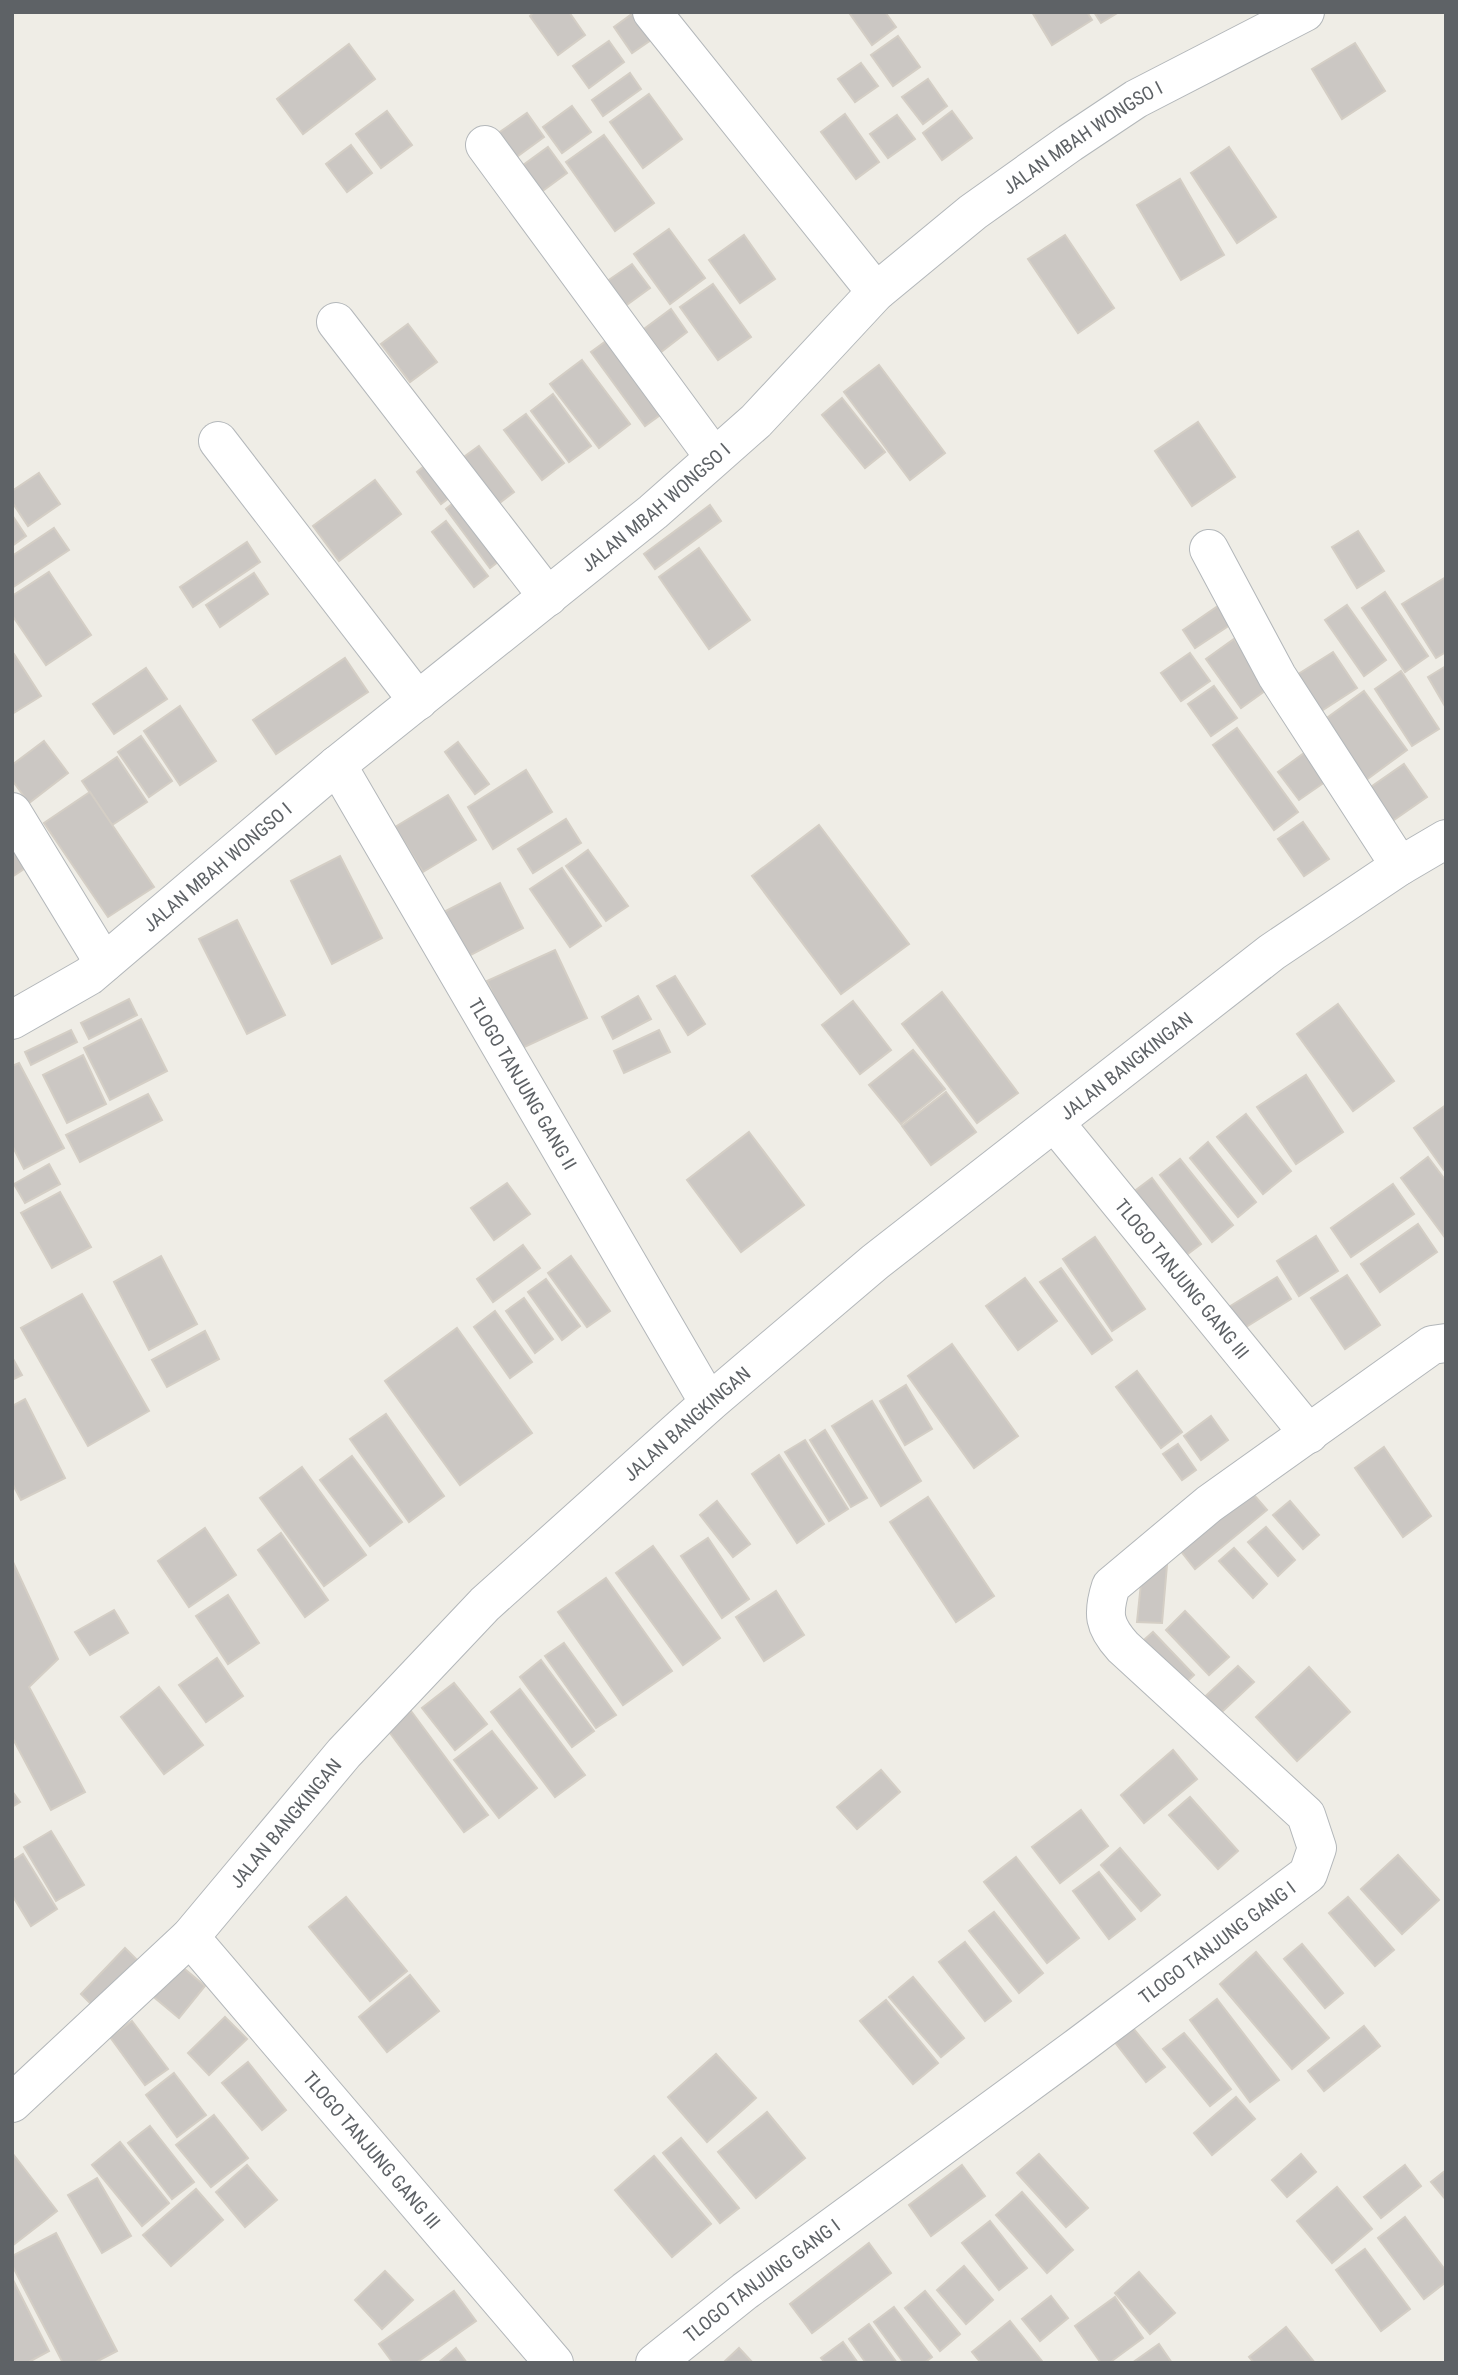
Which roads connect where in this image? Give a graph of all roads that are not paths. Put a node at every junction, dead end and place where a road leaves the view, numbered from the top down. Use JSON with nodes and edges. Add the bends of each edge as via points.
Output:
{"nodes":[{"id":1,"x":653,"y":12,"type":"edge"},
{"id":2,"x":1305,"y":12,"type":"edge"},
{"id":3,"x":485,"y":145,"type":"dead end"},
{"id":4,"x":876,"y":292,"type":"junction"},
{"id":5,"x":336,"y":322,"type":"dead end"},
{"id":6,"x":218,"y":441,"type":"dead end"},
{"id":7,"x":714,"y":457,"type":"junction"},
{"id":8,"x":1209,"y":549,"type":"dead end"},
{"id":9,"x":548,"y":597,"type":"junction"},
{"id":10,"x":418,"y":701,"type":"junction"},
{"id":11,"x":337,"y":765,"type":"junction"},
{"id":12,"x":12,"y":812,"type":"edge"},
{"id":13,"x":1446,"y":839,"type":"edge"},
{"id":14,"x":1400,"y":866,"type":"junction"},
{"id":15,"x":104,"y":963,"type":"junction"},
{"id":16,"x":12,"y":1020,"type":"edge"},
{"id":17,"x":1055,"y":1123,"type":"junction"},
{"id":18,"x":1446,"y":1343,"type":"edge"},
{"id":19,"x":709,"y":1403,"type":"junction"},
{"id":20,"x":1309,"y":1434,"type":"junction"},
{"id":21,"x":190,"y":1937,"type":"junction"},
{"id":22,"x":12,"y":2103,"type":"edge"},
{"id":23,"x":554,"y":2363,"type":"edge"},
{"id":24,"x":655,"y":2363,"type":"edge"}],
"edges":[{"from":1,"to":4,"type":"street"},
{"from":2,"to":4,"type":"street","name":"JALAN MBAH WONGSO I","via":[[1136,99],[972,212]]},
{"from":3,"to":7,"type":"street"},
{"from":4,"to":7,"type":"street","name":"JALAN MBAH WONGSO I","via":[[756,421]]},
{"from":5,"to":9,"type":"street"},
{"from":6,"to":10,"type":"street"},
{"from":7,"to":9,"type":"street","name":"JALAN MBAH WONGSO I"},
{"from":8,"to":14,"type":"street","via":[[1277,676]]},
{"from":9,"to":10,"type":"street","name":"JALAN MBAH WONGSO I"},
{"from":10,"to":11,"type":"street","name":"JALAN MBAH WONGSO I"},
{"from":11,"to":15,"type":"street","name":"JALAN MBAH WONGSO I"},
{"from":11,"to":19,"type":"street","name":"TLOGO TANJUNG GANG II"},
{"from":12,"to":15,"type":"street"},
{"from":13,"to":14,"type":"street","name":"JALAN BANGKINGAN"},
{"from":14,"to":17,"type":"street","name":"JALAN BANGKINGAN","via":[[1272,952]]},
{"from":15,"to":16,"type":"street","name":"JALAN MBAH WONGSO I"},
{"from":17,"to":19,"type":"street","name":"JALAN BANGKINGAN","via":[[874,1262]]},
{"from":17,"to":20,"type":"street","name":"TLOGO TANJUNG GANG III"},
{"from":18,"to":20,"type":"street","name":"TLOGO TANJUNG GANG I","via":[[1432,1345]]},
{"from":19,"to":21,"type":"street","name":"JALAN BANGKINGAN","via":[[485,1604],[344,1753]]},
{"from":20,"to":24,"type":"street","name":"TLOGO TANJUNG GANG I","via":[[1209,1504],[1111,1586],[1106,1602],[1110,1633],[1306,1815],[1317,1848],[1308,1874],[745,2291]]},
{"from":21,"to":22,"type":"street","name":"JALAN BANGKINGAN"},
{"from":21,"to":23,"type":"street","name":"TLOGO TANJUNG GANG III"}]}
